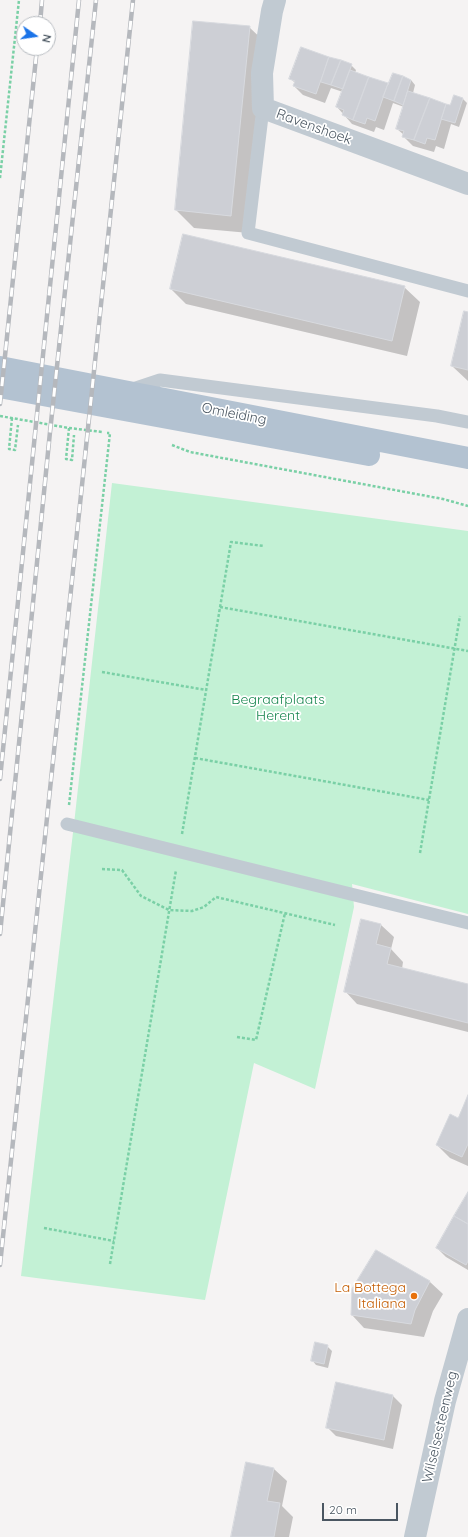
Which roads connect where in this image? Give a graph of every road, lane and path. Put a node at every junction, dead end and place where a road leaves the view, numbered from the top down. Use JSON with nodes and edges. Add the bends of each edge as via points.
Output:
{"nodes":[{"id":1,"x":19,"y":0,"type":"edge"},
{"id":2,"x":275,"y":0,"type":"edge"},
{"id":3,"x":263,"y":108,"type":"junction"},
{"id":4,"x":0,"y":178,"type":"edge"},
{"id":5,"x":468,"y":184,"type":"edge"},
{"id":6,"x":468,"y":291,"type":"edge"},
{"id":7,"x":0,"y":367,"type":"edge"},
{"id":8,"x":0,"y":387,"type":"edge"},
{"id":9,"x":123,"y":392,"type":"junction"},
{"id":10,"x":0,"y":416,"type":"edge"},
{"id":11,"x":12,"y":418,"type":"junction"},
{"id":12,"x":468,"y":422,"type":"edge"},
{"id":13,"x":18,"y":425,"type":"dead end"},
{"id":14,"x":69,"y":428,"type":"junction"},
{"id":15,"x":74,"y":435,"type":"dead end"},
{"id":16,"x":169,"y":444,"type":"dead end"},
{"id":17,"x":468,"y":458,"type":"edge"},
{"id":18,"x":468,"y":473,"type":"edge"},
{"id":19,"x":468,"y":506,"type":"edge"},
{"id":20,"x":264,"y":546,"type":"dead end"},
{"id":21,"x":220,"y":607,"type":"junction"},
{"id":22,"x":460,"y":616,"type":"dead end"},
{"id":23,"x":455,"y":649,"type":"junction"},
{"id":24,"x":468,"y":651,"type":"edge"},
{"id":25,"x":102,"y":672,"type":"dead end"},
{"id":26,"x":206,"y":690,"type":"junction"},
{"id":27,"x":195,"y":758,"type":"junction"},
{"id":28,"x":429,"y":800,"type":"junction"},
{"id":29,"x":67,"y":824,"type":"joint"},
{"id":30,"x":179,"y":850,"type":"junction"},
{"id":31,"x":420,"y":853,"type":"dead end"},
{"id":32,"x":102,"y":869,"type":"dead end"},
{"id":33,"x":170,"y":910,"type":"junction"},
{"id":34,"x":285,"y":914,"type":"junction"},
{"id":35,"x":468,"y":923,"type":"edge"},
{"id":36,"x":335,"y":925,"type":"dead end"},
{"id":37,"x":237,"y":1037,"type":"dead end"},
{"id":38,"x":44,"y":1228,"type":"dead end"},
{"id":39,"x":114,"y":1240,"type":"junction"},
{"id":40,"x":110,"y":1264,"type":"dead end"},
{"id":41,"x":467,"y":1323,"type":"edge"},
{"id":42,"x":415,"y":1537,"type":"edge"}],
"edges":[{"from":1,"to":4,"type":"path"},
{"from":2,"to":3,"type":"street","name":"Ravenshoek","via":[[262,73]]},
{"from":3,"to":5,"type":"street","name":"Ravenshoek"},
{"from":3,"to":6,"type":"lane","via":[[248,233]]},
{"from":7,"to":9,"type":"main road","name":"Omleiding"},
{"from":8,"to":18,"type":"main road","name":"Omleiding"},
{"from":9,"to":12,"type":"lane","via":[[160,380]]},
{"from":9,"to":17,"type":"main road","name":"Omleiding"},
{"from":10,"to":11,"type":"path"},
{"from":11,"to":13,"type":"path","via":[[9,449],[15,450]]},
{"from":11,"to":14,"type":"path"},
{"from":14,"to":15,"type":"path","via":[[66,459],[72,460]]},
{"from":14,"to":29,"type":"path","via":[[110,433]]},
{"from":16,"to":19,"type":"path","via":[[190,452],[443,499]]},
{"from":20,"to":21,"type":"path","via":[[231,542]]},
{"from":21,"to":23,"type":"path"},
{"from":21,"to":26,"type":"path"},
{"from":22,"to":23,"type":"path"},
{"from":23,"to":24,"type":"path"},
{"from":23,"to":28,"type":"path"},
{"from":25,"to":26,"type":"path"},
{"from":26,"to":27,"type":"path"},
{"from":27,"to":28,"type":"path"},
{"from":27,"to":30,"type":"path"},
{"from":28,"to":31,"type":"path"},
{"from":29,"to":30,"type":"lane"},
{"from":30,"to":33,"type":"path"},
{"from":30,"to":35,"type":"lane"},
{"from":32,"to":33,"type":"path","via":[[122,870],[141,896]]},
{"from":33,"to":34,"type":"path","via":[[192,911],[204,907],[216,897]]},
{"from":33,"to":39,"type":"path"},
{"from":34,"to":36,"type":"path"},
{"from":34,"to":37,"type":"path","via":[[256,1040]]},
{"from":38,"to":39,"type":"path"},
{"from":39,"to":40,"type":"path"},
{"from":41,"to":42,"type":"street","name":"Wilselsesteenweg","via":[[445,1400]]}]}
